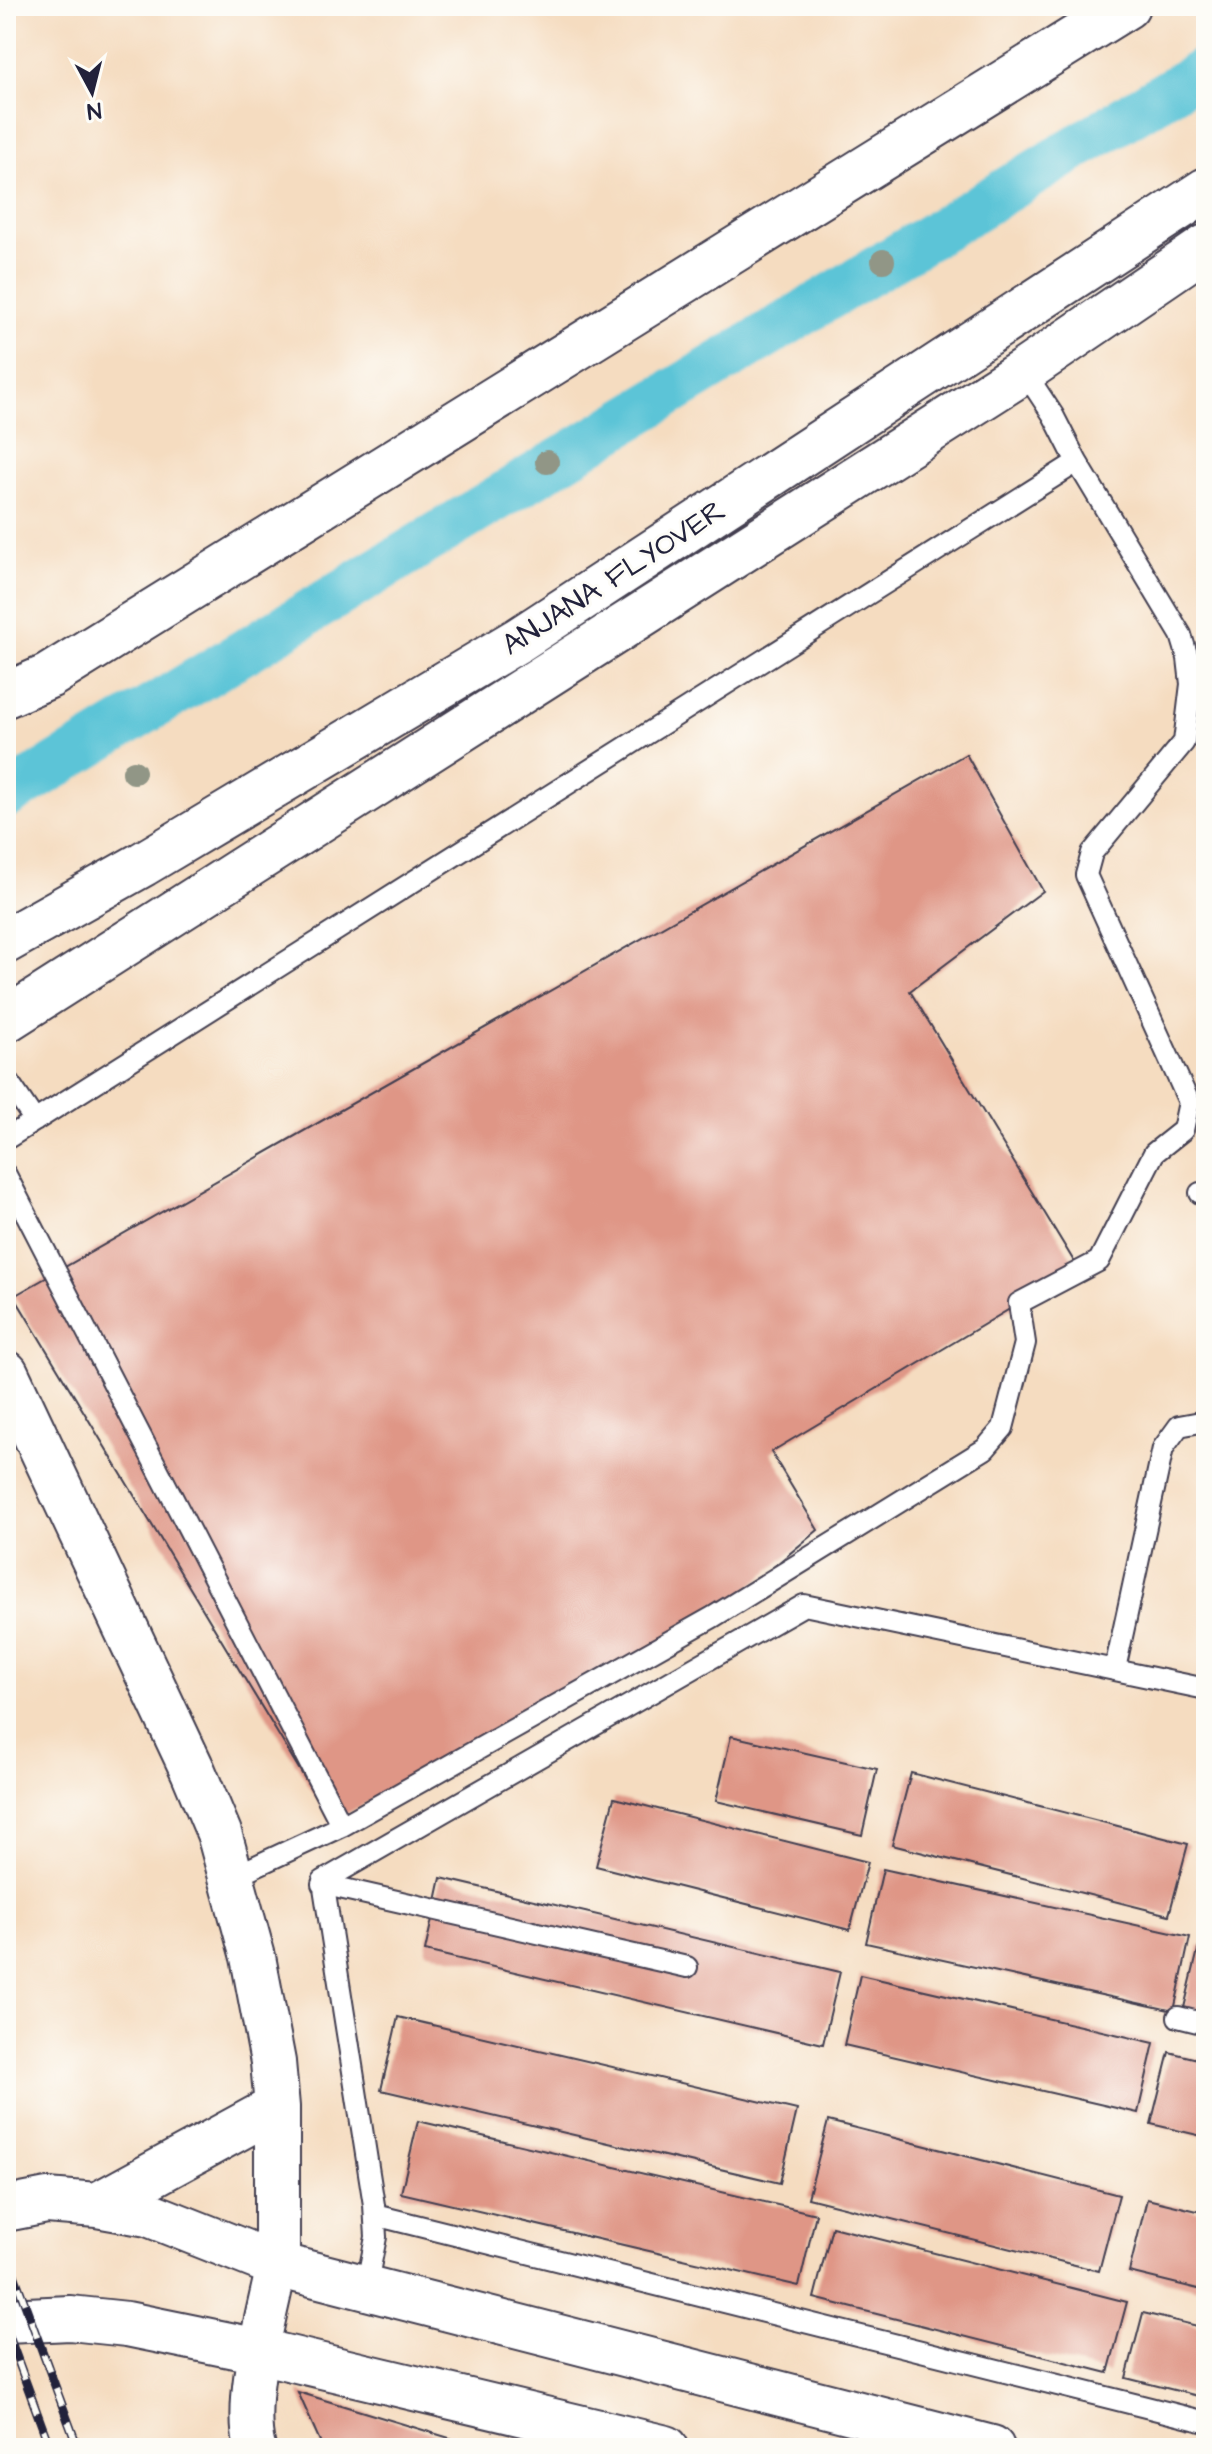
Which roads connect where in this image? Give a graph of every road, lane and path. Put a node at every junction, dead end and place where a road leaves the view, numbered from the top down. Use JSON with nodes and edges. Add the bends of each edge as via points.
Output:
{"nodes":[{"id":1,"x":1127,"y":6,"type":"edge"},
{"id":2,"x":1206,"y":190,"type":"edge"},
{"id":3,"x":1206,"y":247,"type":"edge"},
{"id":4,"x":1024,"y":371,"type":"junction"},
{"id":5,"x":1077,"y":462,"type":"junction"},
{"id":6,"x":6,"y":695,"type":"edge"},
{"id":7,"x":6,"y":941,"type":"edge"},
{"id":8,"x":6,"y":1020,"type":"edge"},
{"id":9,"x":6,"y":1078,"type":"edge"},
{"id":10,"x":35,"y":1121,"type":"junction"},
{"id":11,"x":6,"y":1139,"type":"edge"},
{"id":12,"x":6,"y":1175,"type":"edge"},
{"id":13,"x":6,"y":1373,"type":"edge"},
{"id":14,"x":1206,"y":1421,"type":"edge"},
{"id":15,"x":1115,"y":1669,"type":"junction"},
{"id":16,"x":1206,"y":1689,"type":"edge"},
{"id":17,"x":342,"y":1826,"type":"junction"},
{"id":18,"x":230,"y":1878,"type":"junction"},
{"id":19,"x":322,"y":1884,"type":"junction"},
{"id":20,"x":687,"y":1967,"type":"dead end"},
{"id":21,"x":1178,"y":2017,"type":"dead end"},
{"id":22,"x":1206,"y":2024,"type":"edge"},
{"id":23,"x":277,"y":2107,"type":"junction"},
{"id":24,"x":97,"y":2205,"type":"junction"},
{"id":25,"x":6,"y":2209,"type":"edge"},
{"id":26,"x":375,"y":2215,"type":"junction"},
{"id":27,"x":277,"y":2265,"type":"junction"},
{"id":28,"x":366,"y":2288,"type":"junction"},
{"id":29,"x":6,"y":2321,"type":"edge"},
{"id":30,"x":259,"y":2351,"type":"junction"},
{"id":31,"x":1206,"y":2422,"type":"edge"},
{"id":32,"x":255,"y":2448,"type":"edge"},
{"id":33,"x":666,"y":2448,"type":"edge"},
{"id":34,"x":992,"y":2448,"type":"edge"}],
"edges":[{"from":1,"to":6,"type":"main road","via":[[49,676]]},
{"from":2,"to":7,"type":"main road","name":"ANJANA FLYOVER","via":[[520,639]]},
{"from":3,"to":4,"type":"main road"},
{"from":4,"to":5,"type":"lane"},
{"from":4,"to":8,"type":"main road"},
{"from":5,"to":10,"type":"lane"},
{"from":5,"to":17,"type":"lane","via":[[1181,635],[1188,658],[1191,684],[1184,742],[1092,853],[1086,875],[1189,1102],[1183,1130],[1154,1153],[1099,1261],[1019,1303],[1025,1343],[1003,1428],[985,1449],[713,1617]]},
{"from":9,"to":10,"type":"lane"},
{"from":10,"to":11,"type":"lane"},
{"from":12,"to":17,"type":"lane"},
{"from":13,"to":18,"type":"main road","via":[[193,1771],[219,1833]]},
{"from":14,"to":15,"type":"lane","via":[[1179,1426],[1163,1448]]},
{"from":15,"to":16,"type":"lane"},
{"from":15,"to":19,"type":"lane","via":[[804,1605]]},
{"from":17,"to":18,"type":"lane"},
{"from":18,"to":23,"type":"main road","via":[[253,1957]]},
{"from":19,"to":20,"type":"lane"},
{"from":19,"to":26,"type":"lane"},
{"from":21,"to":22,"type":"lane"},
{"from":23,"to":24,"type":"main road"},
{"from":23,"to":27,"type":"main road"},
{"from":24,"to":25,"type":"main road","via":[[47,2201]]},
{"from":24,"to":27,"type":"main road","via":[[148,2214]]},
{"from":26,"to":28,"type":"lane"},
{"from":26,"to":31,"type":"lane"},
{"from":27,"to":28,"type":"main road"},
{"from":27,"to":30,"type":"street"},
{"from":28,"to":34,"type":"main road"},
{"from":29,"to":30,"type":"main road","via":[[70,2318],[127,2324]]},
{"from":30,"to":32,"type":"street","via":[[253,2397]]},
{"from":30,"to":33,"type":"main road"}]}
